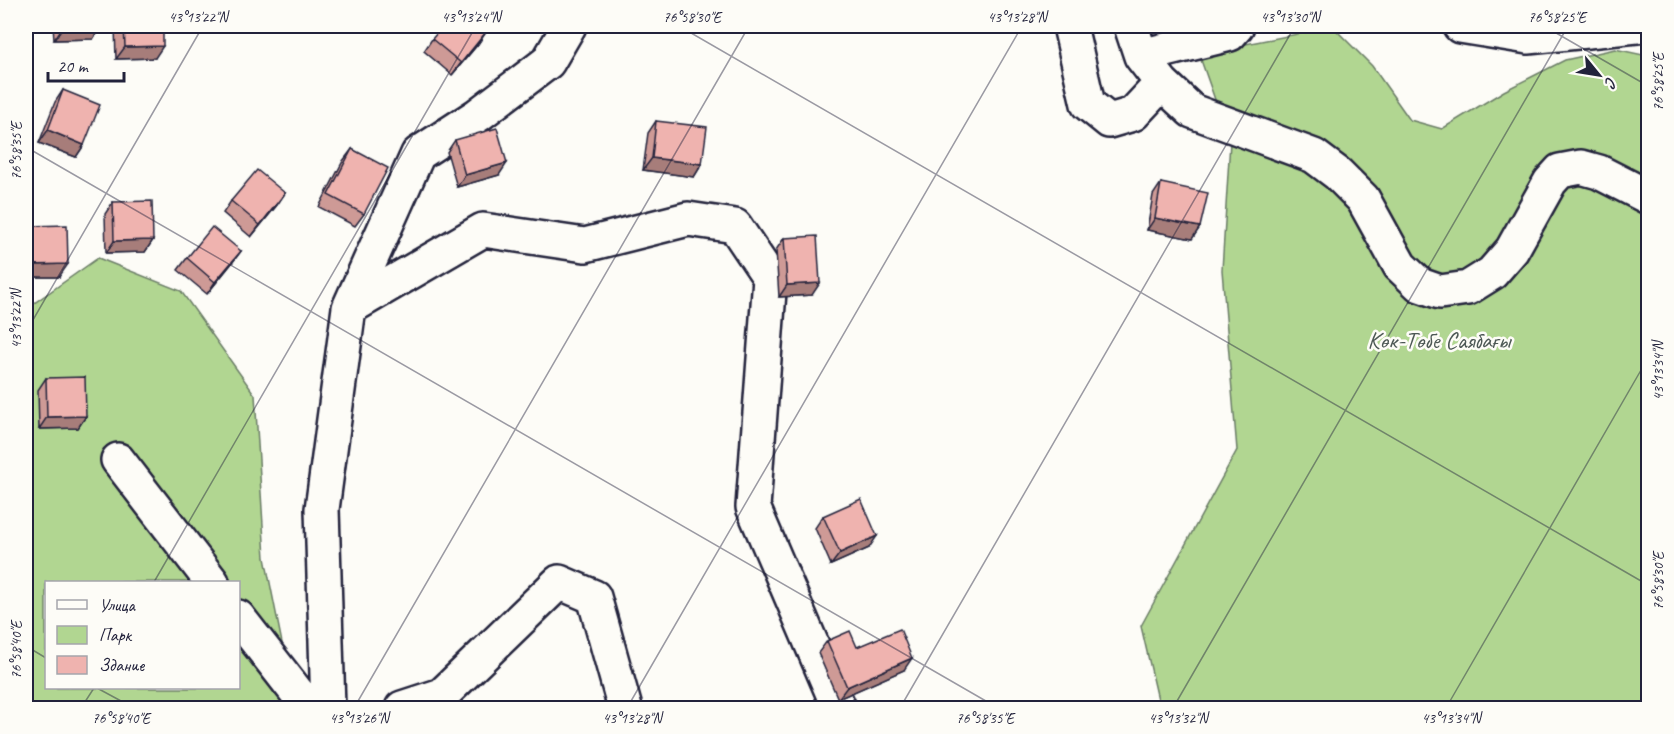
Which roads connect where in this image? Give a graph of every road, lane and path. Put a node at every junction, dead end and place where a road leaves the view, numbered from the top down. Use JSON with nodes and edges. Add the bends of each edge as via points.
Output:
{"nodes":[{"id":1,"x":569,"y":26,"type":"edge"},
{"id":2,"x":1070,"y":26,"type":"edge"},
{"id":3,"x":1173,"y":26,"type":"edge"},
{"id":4,"x":1237,"y":26,"type":"edge"},
{"id":5,"x":1460,"y":26,"type":"edge"},
{"id":6,"x":1637,"y":26,"type":"edge"},
{"id":7,"x":1135,"y":39,"type":"edge"},
{"id":8,"x":1162,"y":83,"type":"junction"},
{"id":9,"x":1648,"y":197,"type":"edge"},
{"id":10,"x":349,"y":308,"type":"junction"},
{"id":11,"x":118,"y":460,"type":"dead end"},
{"id":12,"x":211,"y":581,"type":"edge"},
{"id":13,"x":240,"y":620,"type":"edge"},
{"id":14,"x":309,"y":708,"type":"edge"},
{"id":15,"x":328,"y":708,"type":"edge"},
{"id":16,"x":402,"y":708,"type":"edge"},
{"id":17,"x":626,"y":708,"type":"edge"},
{"id":18,"x":839,"y":708,"type":"edge"}],
"edges":[{"from":1,"to":10,"type":"street","via":[[548,62],[418,154]]},
{"from":2,"to":8,"type":"street","via":[[1088,104],[1109,121],[1133,114]]},
{"from":3,"to":7,"type":"street"},
{"from":4,"to":7,"type":"street","via":[[1230,34]]},
{"from":5,"to":6,"type":"street","via":[[1528,37]]},
{"from":7,"to":8,"type":"street"},
{"from":8,"to":9,"type":"street","via":[[1192,111],[1314,156],[1363,199],[1400,266],[1420,285],[1440,292],[1468,288],[1492,273],[1512,250],[1560,171],[1581,167],[1599,172]]},
{"from":10,"to":15,"type":"street","via":[[322,509]]},
{"from":10,"to":18,"type":"street","via":[[483,230],[585,245],[688,219],[735,226],[770,278],[753,507]]},
{"from":11,"to":12,"type":"street"},
{"from":13,"to":14,"type":"street"},
{"from":16,"to":17,"type":"street","via":[[442,695],[559,582],[594,597]]}]}
